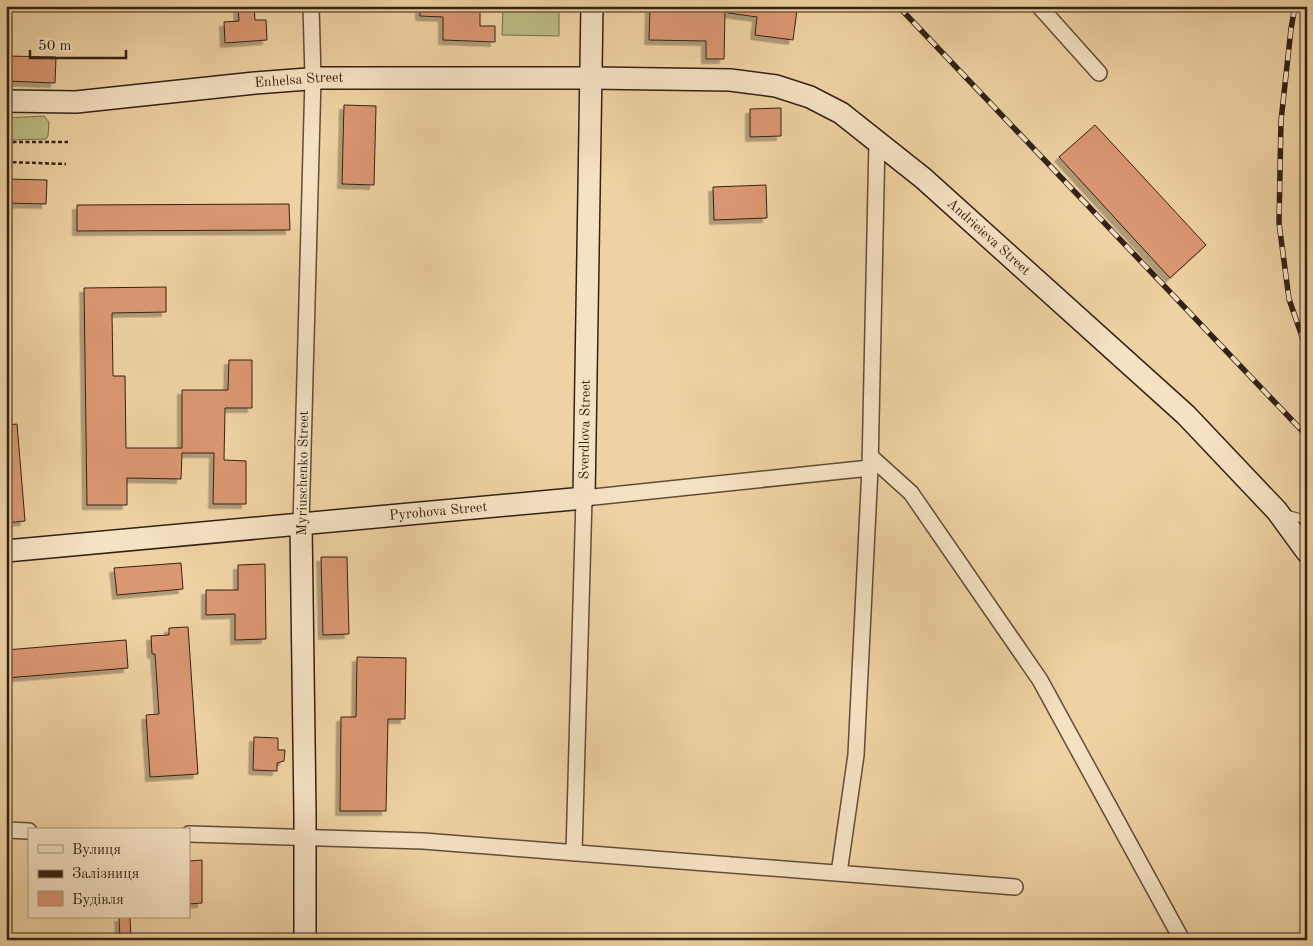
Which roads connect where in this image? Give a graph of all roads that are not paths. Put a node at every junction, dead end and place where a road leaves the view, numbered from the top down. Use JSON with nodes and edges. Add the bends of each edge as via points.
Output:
{"nodes":[{"id":1,"x":311,"y":6,"type":"edge"},
{"id":2,"x":592,"y":6,"type":"edge"},
{"id":3,"x":1039,"y":6,"type":"edge"},
{"id":4,"x":1098,"y":73,"type":"dead end"},
{"id":5,"x":313,"y":78,"type":"junction"},
{"id":6,"x":592,"y":78,"type":"junction"},
{"id":7,"x":6,"y":101,"type":"edge"},
{"id":8,"x":877,"y":141,"type":"junction"},
{"id":9,"x":870,"y":462,"type":"junction"},
{"id":10,"x":584,"y":498,"type":"junction"},
{"id":11,"x":1277,"y":511,"type":"junction"},
{"id":12,"x":1307,"y":520,"type":"edge"},
{"id":13,"x":301,"y":525,"type":"junction"},
{"id":14,"x":6,"y":551,"type":"edge"},
{"id":15,"x":1307,"y":552,"type":"edge"},
{"id":16,"x":6,"y":830,"type":"edge"},
{"id":17,"x":28,"y":831,"type":"edge"},
{"id":18,"x":190,"y":834,"type":"edge"},
{"id":19,"x":305,"y":837,"type":"junction"},
{"id":20,"x":574,"y":853,"type":"junction"},
{"id":21,"x":839,"y":873,"type":"junction"},
{"id":22,"x":1015,"y":887,"type":"dead end"},
{"id":23,"x":305,"y":940,"type":"edge"},
{"id":24,"x":1182,"y":940,"type":"edge"}],
"edges":[{"from":1,"to":5,"type":"street","name":"Myriuschenko Street"},
{"from":2,"to":6,"type":"street","name":"Sverdlova Street"},
{"from":3,"to":4,"type":"street"},
{"from":5,"to":6,"type":"street","name":"Enhelsa Street"},
{"from":5,"to":7,"type":"street","name":"Enhelsa Street","via":[[76,102]]},
{"from":5,"to":13,"type":"street","name":"Myriuschenko Street"},
{"from":6,"to":8,"type":"street","name":"Andrieieva Street","via":[[730,80],[776,86],[810,97],[841,113]]},
{"from":6,"to":10,"type":"street","name":"Sverdlova Street"},
{"from":8,"to":9,"type":"street"},
{"from":8,"to":11,"type":"street","name":"Andrieieva Street","via":[[923,178],[1186,415]]},
{"from":9,"to":10,"type":"street","name":"Pyrohova Street"},
{"from":9,"to":21,"type":"street","via":[[856,755]]},
{"from":9,"to":24,"type":"street","via":[[910,493],[1040,680]]},
{"from":10,"to":13,"type":"street","name":"Pyrohova Street"},
{"from":10,"to":20,"type":"street","name":"Sverdlova Street"},
{"from":11,"to":12,"type":"lane"},
{"from":11,"to":15,"type":"street","name":"Andrieieva Street"},
{"from":13,"to":14,"type":"street","name":"Pyrohova Street"},
{"from":13,"to":19,"type":"street","name":"Myriuschenko Street"},
{"from":16,"to":17,"type":"street"},
{"from":18,"to":19,"type":"street"},
{"from":19,"to":20,"type":"street"},
{"from":19,"to":23,"type":"street","name":"Myriuschenko Street"},
{"from":20,"to":21,"type":"street"},
{"from":21,"to":22,"type":"street"}]}
